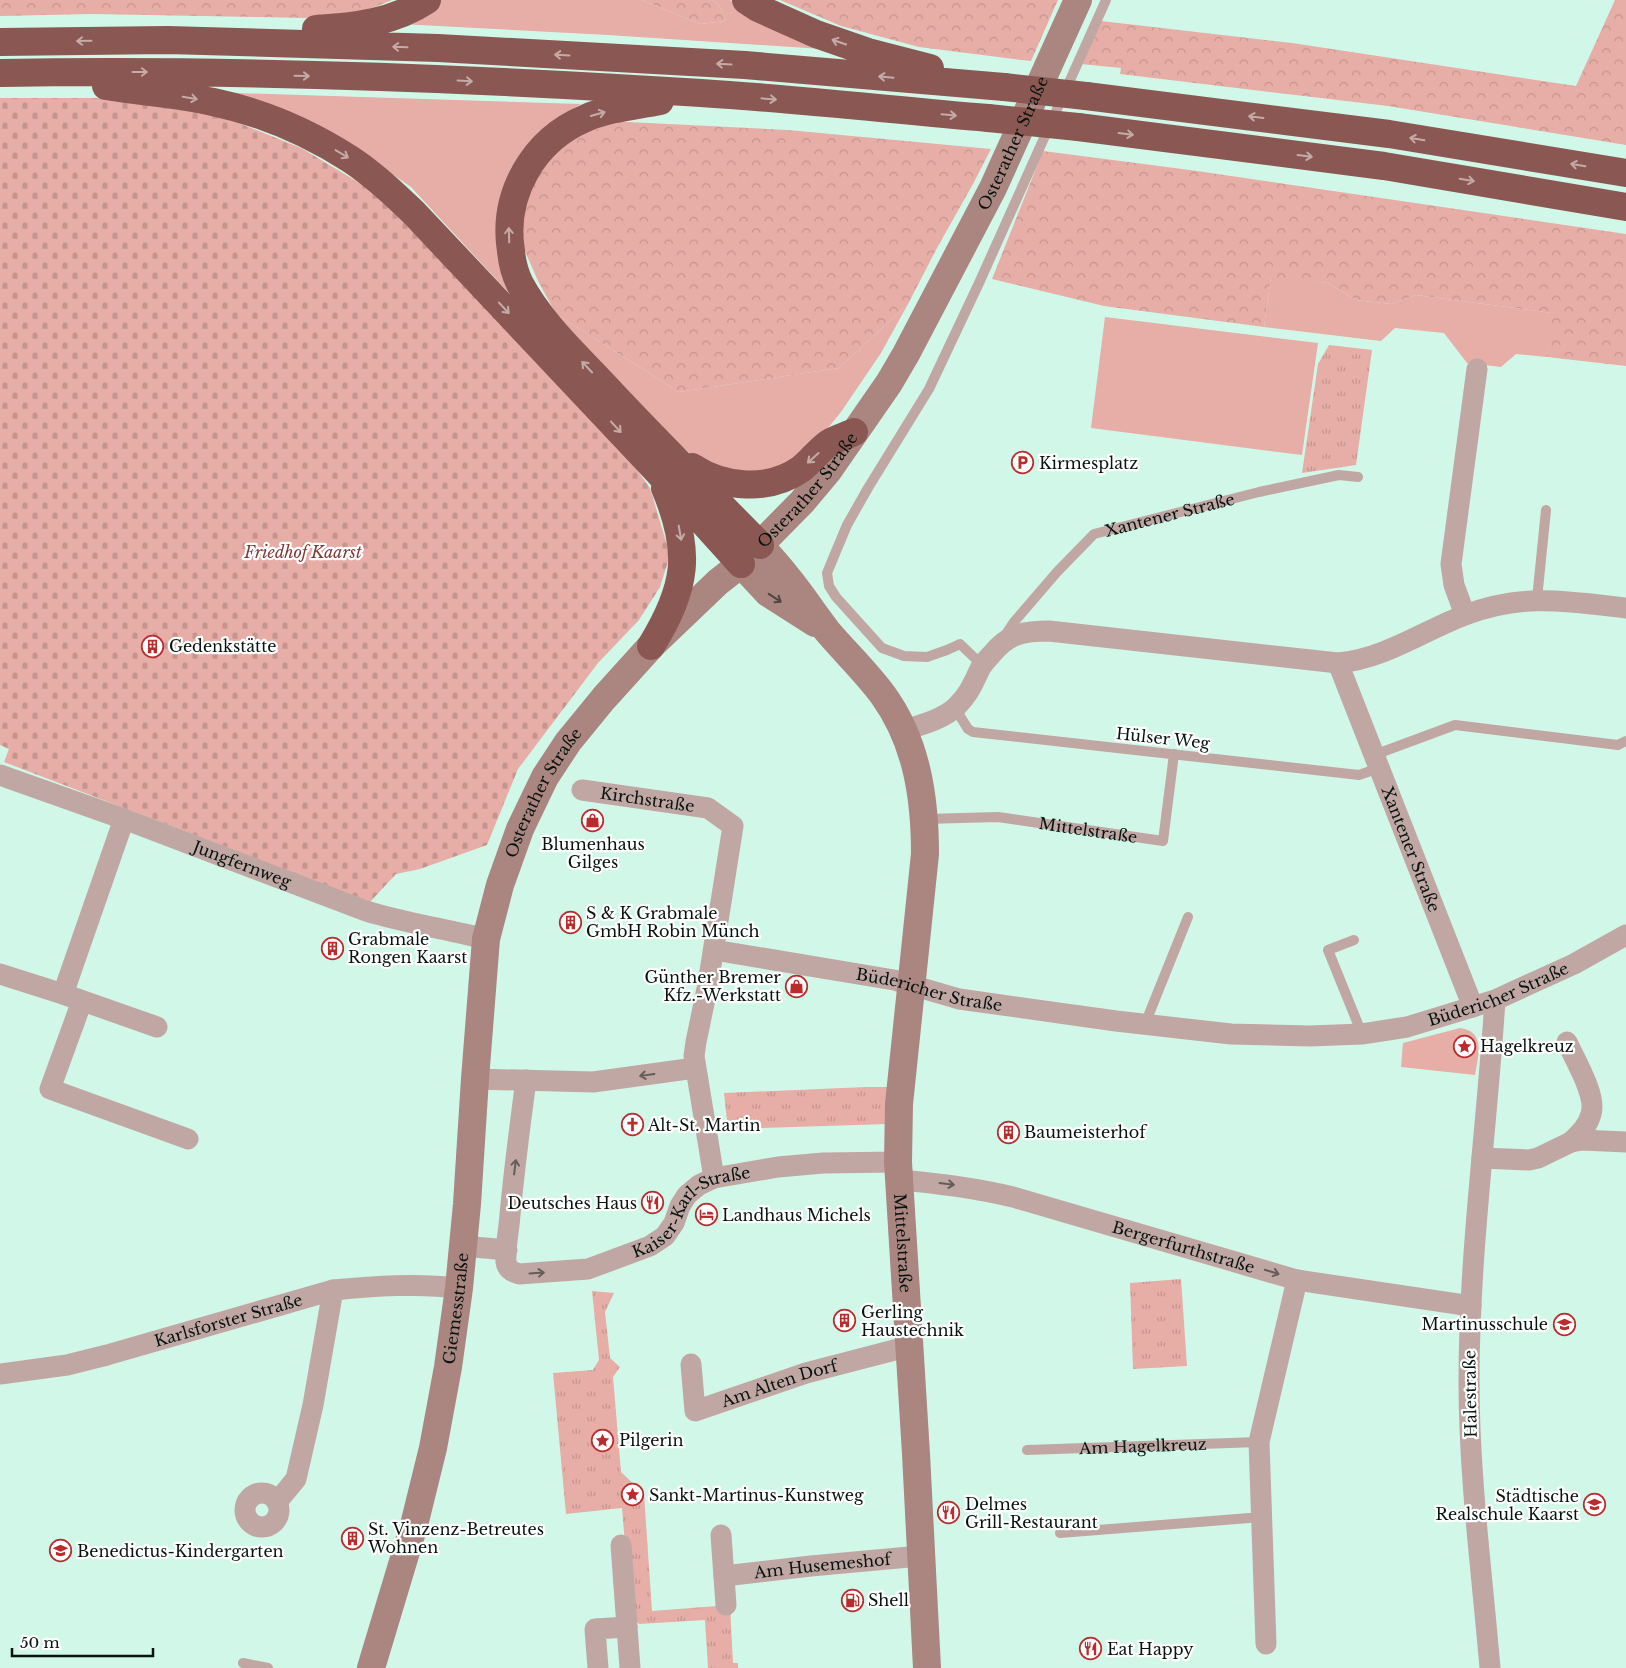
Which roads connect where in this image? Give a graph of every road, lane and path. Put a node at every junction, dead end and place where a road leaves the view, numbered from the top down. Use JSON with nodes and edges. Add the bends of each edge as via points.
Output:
{"nodes":[{"id":1,"x":427,"y":0,"type":"edge"},
{"id":2,"x":746,"y":0,"type":"edge"},
{"id":3,"x":1078,"y":0,"type":"edge"},
{"id":4,"x":1106,"y":0,"type":"edge"},
{"id":5,"x":168,"y":40,"type":"junction"},
{"id":6,"x":0,"y":42,"type":"edge"},
{"id":7,"x":10,"y":73,"type":"edge"},
{"id":8,"x":1004,"y":87,"type":"junction"},
{"id":9,"x":703,"y":93,"type":"junction"},
{"id":10,"x":1626,"y":172,"type":"edge"},
{"id":11,"x":1626,"y":207,"type":"edge"},
{"id":12,"x":1476,"y":369,"type":"dead end"},
{"id":13,"x":854,"y":432,"type":"junction"},
{"id":14,"x":663,"y":461,"type":"junction"},
{"id":15,"x":1358,"y":477,"type":"dead end"},
{"id":16,"x":1546,"y":510,"type":"dead end"},
{"id":17,"x":750,"y":555,"type":"junction"},
{"id":18,"x":1536,"y":599,"type":"junction"},
{"id":19,"x":1626,"y":608,"type":"edge"},
{"id":20,"x":1464,"y":615,"type":"junction"},
{"id":21,"x":1000,"y":644,"type":"junction"},
{"id":22,"x":651,"y":646,"type":"junction"},
{"id":23,"x":1338,"y":664,"type":"junction"},
{"id":24,"x":982,"y":665,"type":"junction"},
{"id":25,"x":955,"y":708,"type":"junction"},
{"id":26,"x":904,"y":730,"type":"junction"},
{"id":27,"x":1626,"y":741,"type":"edge"},
{"id":28,"x":1174,"y":754,"type":"junction"},
{"id":29,"x":1377,"y":761,"type":"junction"},
{"id":30,"x":0,"y":775,"type":"edge"},
{"id":31,"x":582,"y":790,"type":"dead end"},
{"id":32,"x":124,"y":819,"type":"junction"},
{"id":33,"x":925,"y":819,"type":"junction"},
{"id":34,"x":1188,"y":917,"type":"dead end"},
{"id":35,"x":1626,"y":934,"type":"edge"},
{"id":36,"x":486,"y":939,"type":"junction"},
{"id":37,"x":1354,"y":940,"type":"dead end"},
{"id":38,"x":714,"y":950,"type":"junction"},
{"id":39,"x":0,"y":974,"type":"edge"},
{"id":40,"x":911,"y":985,"type":"junction"},
{"id":41,"x":72,"y":998,"type":"junction"},
{"id":42,"x":1495,"y":1000,"type":"junction"},
{"id":43,"x":1473,"y":1007,"type":"junction"},
{"id":44,"x":1145,"y":1024,"type":"junction"},
{"id":45,"x":157,"y":1027,"type":"dead end"},
{"id":46,"x":1362,"y":1034,"type":"junction"},
{"id":47,"x":1567,"y":1042,"type":"dead end"},
{"id":48,"x":695,"y":1068,"type":"junction"},
{"id":49,"x":475,"y":1079,"type":"junction"},
{"id":50,"x":526,"y":1080,"type":"junction"},
{"id":51,"x":1593,"y":1105,"type":"junction"},
{"id":52,"x":188,"y":1139,"type":"dead end"},
{"id":53,"x":1571,"y":1142,"type":"junction"},
{"id":54,"x":1622,"y":1142,"type":"edge"},
{"id":55,"x":1482,"y":1158,"type":"junction"},
{"id":56,"x":898,"y":1171,"type":"junction"},
{"id":57,"x":714,"y":1178,"type":"junction"},
{"id":58,"x":463,"y":1246,"type":"junction"},
{"id":59,"x":507,"y":1250,"type":"junction"},
{"id":60,"x":1297,"y":1280,"type":"junction"},
{"id":61,"x":459,"y":1288,"type":"junction"},
{"id":62,"x":332,"y":1290,"type":"junction"},
{"id":63,"x":1471,"y":1306,"type":"junction"},
{"id":64,"x":910,"y":1346,"type":"junction"},
{"id":65,"x":692,"y":1364,"type":"dead end"},
{"id":66,"x":0,"y":1374,"type":"edge"},
{"id":67,"x":1259,"y":1442,"type":"junction"},
{"id":68,"x":1027,"y":1450,"type":"dead end"},
{"id":69,"x":277,"y":1502,"type":"dead end"},
{"id":70,"x":1262,"y":1517,"type":"junction"},
{"id":71,"x":1060,"y":1533,"type":"dead end"},
{"id":72,"x":722,"y":1535,"type":"dead end"},
{"id":73,"x":621,"y":1545,"type":"dead end"},
{"id":74,"x":920,"y":1556,"type":"junction"},
{"id":75,"x":724,"y":1576,"type":"junction"},
{"id":76,"x":726,"y":1605,"type":"dead end"},
{"id":77,"x":627,"y":1627,"type":"junction"},
{"id":78,"x":1266,"y":1644,"type":"dead end"},
{"id":79,"x":243,"y":1663,"type":"dead end"},
{"id":80,"x":268,"y":1668,"type":"edge"},
{"id":81,"x":371,"y":1668,"type":"edge"},
{"id":82,"x":598,"y":1668,"type":"edge"},
{"id":83,"x":630,"y":1668,"type":"edge"},
{"id":84,"x":926,"y":1668,"type":"edge"},
{"id":85,"x":1490,"y":1668,"type":"edge"}],
"edges":[{"from":1,"to":5,"type":"highway","via":[[386,20],[350,27]]},
{"from":8,"to":2,"type":"highway","one_way":true,"via":[[868,52],[816,34]]},
{"from":3,"to":13,"type":"main road","name":"Osterather Straße","via":[[993,188],[889,384]]},
{"from":4,"to":24,"type":"lane","via":[[929,389],[847,525],[828,573],[829,586],[836,597],[882,648],[904,656],[927,656],[960,644]]},
{"from":5,"to":6,"type":"highway","one_way":true},
{"from":8,"to":5,"type":"highway","one_way":true,"via":[[745,65],[438,48]]},
{"from":7,"to":9,"type":"highway","one_way":true,"via":[[168,72],[436,79]]},
{"from":7,"to":14,"type":"highway","one_way":true,"via":[[213,102],[256,114],[321,142],[351,160],[414,213]]},
{"from":10,"to":8,"type":"highway","one_way":true,"bridge":true,"via":[[1389,134]]},
{"from":9,"to":11,"type":"highway","one_way":true,"bridge":true,"via":[[1078,128],[1384,166]]},
{"from":14,"to":9,"type":"highway","one_way":true,"via":[[535,308],[512,262],[508,235],[510,210],[520,180],[538,151],[563,130],[587,117]]},
{"from":12,"to":20,"type":"street","via":[[1451,564]]},
{"from":13,"to":14,"type":"highway","one_way":true,"via":[[829,443],[800,469],[757,485],[714,480],[694,469]]},
{"from":13,"to":17,"type":"main road","name":"Osterather Straße","via":[[807,496]]},
{"from":14,"to":17,"type":"highway"},
{"from":14,"to":22,"type":"highway","one_way":true,"via":[[683,560],[674,604]]},
{"from":15,"to":21,"type":"lane","name":"Xantener Straße","via":[[1339,474],[1094,534],[1050,579]]},
{"from":16,"to":18,"type":"lane"},
{"from":17,"to":22,"type":"main road","name":"Osterather Straße"},
{"from":17,"to":26,"type":"main road","name":"Mittelstraße","via":[[787,576],[882,694]]},
{"from":18,"to":19,"type":"street","name":"Xantener Straße"},
{"from":18,"to":20,"type":"street","name":"Xantener Straße","via":[[1502,603]]},
{"from":20,"to":23,"type":"street","name":"Xantener Straße","via":[[1368,659]]},
{"from":21,"to":23,"type":"street","name":"Xantener Straße","via":[[1014,635],[1049,631]]},
{"from":21,"to":24,"type":"street","name":"Xantener Straße"},
{"from":22,"to":36,"type":"main road","name":"Osterather Straße","via":[[568,742],[544,778],[509,856]]},
{"from":23,"to":29,"type":"street","name":"Xantener Straße"},
{"from":24,"to":25,"type":"street","name":"Xantener Straße","via":[[970,692]]},
{"from":25,"to":26,"type":"street","name":"Xantener Straße"},
{"from":25,"to":28,"type":"lane","name":"Hülser Weg","via":[[973,732]]},
{"from":26,"to":33,"type":"main road","name":"Mittelstraße","via":[[921,788]]},
{"from":27,"to":29,"type":"lane","name":"Hülser Weg","via":[[1618,744],[1455,725]]},
{"from":28,"to":29,"type":"lane","name":"Hülser Weg","via":[[1359,775]]},
{"from":28,"to":33,"type":"lane","name":"Mittelstraße","via":[[1163,841],[998,817]]},
{"from":29,"to":43,"type":"street","name":"Xantener Straße"},
{"from":30,"to":32,"type":"street","name":"Jungfernweg"},
{"from":31,"to":38,"type":"street","name":"Kirchstraße","via":[[708,808],[733,826]]},
{"from":32,"to":36,"type":"street","name":"Jungfernweg","via":[[366,911]]},
{"from":32,"to":41,"type":"street"},
{"from":33,"to":40,"type":"main road","name":"Mittelstraße","via":[[925,854]]},
{"from":34,"to":44,"type":"lane"},
{"from":35,"to":42,"type":"street","name":"Büdericher Straße","via":[[1574,964]]},
{"from":36,"to":49,"type":"main road","name":"Giemesstraße"},
{"from":37,"to":46,"type":"lane","via":[[1328,950]]},
{"from":38,"to":40,"type":"street","name":"Büdericher Straße"},
{"from":38,"to":48,"type":"street","name":"Kirchstraße","via":[[696,1042]]},
{"from":39,"to":41,"type":"street"},
{"from":40,"to":44,"type":"street","name":"Büdericher Straße","via":[[959,999]]},
{"from":40,"to":56,"type":"main road","name":"Mittelstraße","via":[[899,1104]]},
{"from":41,"to":45,"type":"street"},
{"from":41,"to":52,"type":"street","via":[[50,1089]]},
{"from":42,"to":43,"type":"street","name":"Büdericher Straße"},
{"from":42,"to":55,"type":"street","name":"Halestraße"},
{"from":43,"to":46,"type":"street","name":"Büdericher Straße","via":[[1407,1027]]},
{"from":44,"to":46,"type":"street","name":"Büdericher Straße","via":[[1231,1034]]},
{"from":47,"to":51,"type":"street"},
{"from":48,"to":50,"type":"street","one_way":true,"via":[[593,1082]]},
{"from":48,"to":57,"type":"street","name":"Kirchstraße"},
{"from":49,"to":50,"type":"street"},
{"from":49,"to":58,"type":"main road","name":"Giemesstraße"},
{"from":59,"to":50,"type":"street","name":"Kaiser-Karl-Straße","one_way":true},
{"from":51,"to":53,"type":"street","via":[[1587,1122]]},
{"from":51,"to":54,"type":"street","via":[[1604,1125]]},
{"from":53,"to":54,"type":"street"},
{"from":53,"to":55,"type":"street","via":[[1534,1159]]},
{"from":55,"to":63,"type":"street","name":"Halestraße"},
{"from":56,"to":57,"type":"street","name":"Kaiser-Karl-Straße","via":[[823,1163]]},
{"from":56,"to":60,"type":"street","name":"Bergerfurthstraße","one_way":true,"via":[[1005,1195]]},
{"from":56,"to":64,"type":"main road","name":"Mittelstraße"},
{"from":59,"to":57,"type":"street","name":"Kaiser-Karl-Straße","one_way":true,"via":[[508,1268],[519,1274],[597,1267],[650,1246],[665,1236],[687,1195]]},
{"from":58,"to":59,"type":"street"},
{"from":58,"to":61,"type":"main road","name":"Giemesstraße"},
{"from":60,"to":63,"type":"street","name":"Bergerfurthstraße"},
{"from":60,"to":67,"type":"street"},
{"from":61,"to":62,"type":"street","name":"Karlsforster Straße","via":[[432,1285]]},
{"from":61,"to":81,"type":"main road","name":"Giemesstraße","via":[[433,1448],[414,1525]]},
{"from":62,"to":66,"type":"street","name":"Karlsforster Straße","via":[[107,1355],[67,1365]]},
{"from":62,"to":69,"type":"street","via":[[313,1405],[296,1479]]},
{"from":63,"to":85,"type":"street","name":"Halestraße","via":[[1470,1425]]},
{"from":64,"to":65,"type":"street","name":"Am Alten Dorf","via":[[806,1373],[695,1411]]},
{"from":64,"to":74,"type":"main road","name":"Mittelstraße"},
{"from":67,"to":68,"type":"lane","name":"Am Hagelkreuz"},
{"from":67,"to":70,"type":"street"},
{"from":70,"to":71,"type":"lane"},
{"from":70,"to":78,"type":"street"},
{"from":72,"to":75,"type":"street"},
{"from":73,"to":77,"type":"street"},
{"from":74,"to":75,"type":"street","name":"Am Husemeshof"},
{"from":74,"to":84,"type":"main road","name":"Mittelstraße"},
{"from":75,"to":76,"type":"street"},
{"from":77,"to":82,"type":"street","via":[[595,1629]]},
{"from":77,"to":83,"type":"street"},
{"from":79,"to":80,"type":"lane"}]}
